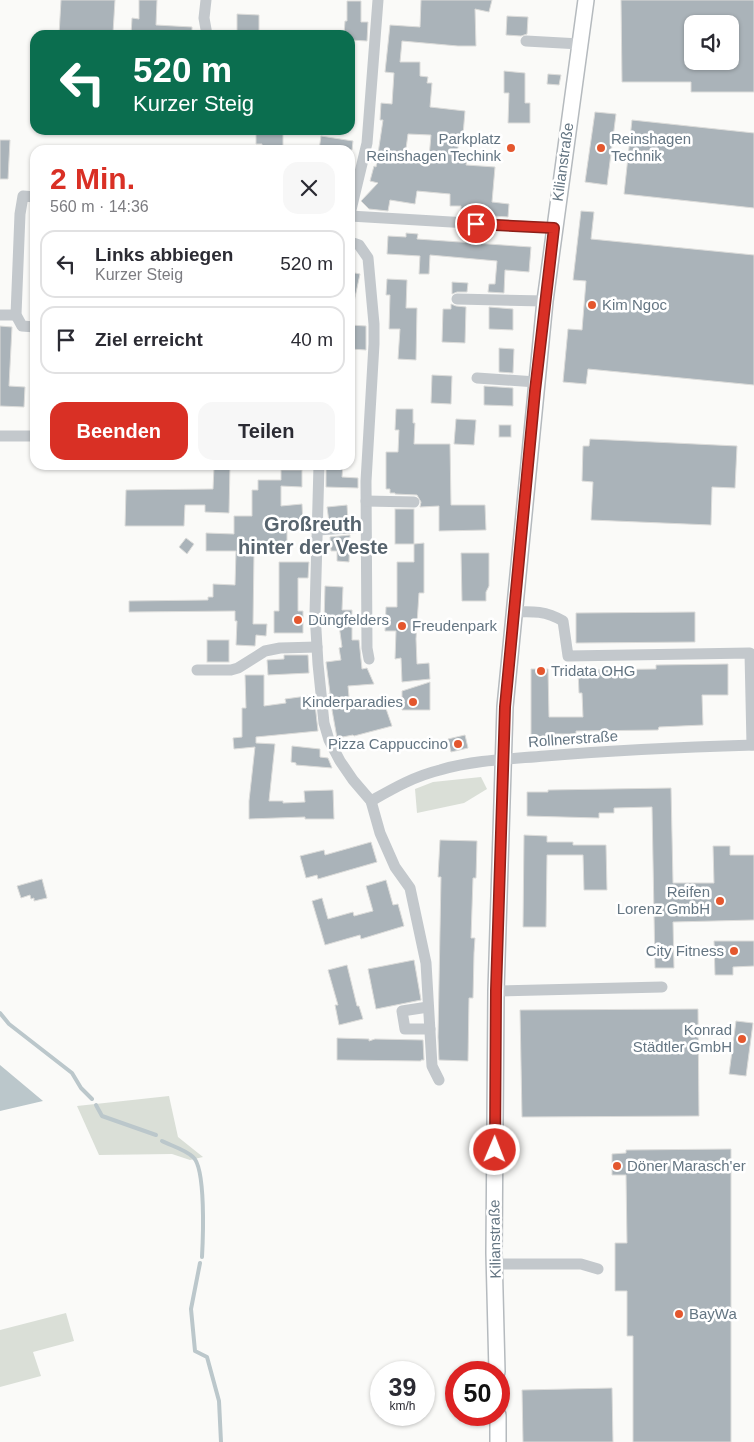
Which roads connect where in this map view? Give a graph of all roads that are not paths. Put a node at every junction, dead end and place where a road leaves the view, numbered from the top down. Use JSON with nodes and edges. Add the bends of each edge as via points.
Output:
{"nodes":[{"id":1,"x":206,"y":0,"type":"edge"},
{"id":2,"x":378,"y":0,"type":"edge"},
{"id":3,"x":586,"y":0,"type":"edge"},
{"id":4,"x":207,"y":30,"type":"edge"},
{"id":5,"x":526,"y":41,"type":"dead end"},
{"id":6,"x":580,"y":44,"type":"junction"},
{"id":7,"x":355,"y":194,"type":"edge"},
{"id":8,"x":29,"y":196,"type":"edge"},
{"id":9,"x":355,"y":215,"type":"edge"},
{"id":10,"x":554,"y":228,"type":"junction"},
{"id":11,"x":355,"y":244,"type":"edge"},
{"id":12,"x":457,"y":299,"type":"dead end"},
{"id":13,"x":545,"y":300,"type":"junction"},
{"id":14,"x":0,"y":315,"type":"edge"},
{"id":15,"x":16,"y":315,"type":"junction"},
{"id":16,"x":30,"y":327,"type":"edge"},
{"id":17,"x":477,"y":378,"type":"dead end"},
{"id":18,"x":536,"y":382,"type":"junction"},
{"id":19,"x":0,"y":436,"type":"edge"},
{"id":20,"x":30,"y":436,"type":"edge"},
{"id":21,"x":319,"y":470,"type":"edge"},
{"id":22,"x":366,"y":501,"type":"junction"},
{"id":23,"x":414,"y":502,"type":"dead end"},
{"id":24,"x":365,"y":527,"type":"junction"},
{"id":25,"x":317,"y":530,"type":"junction"},
{"id":26,"x":514,"y":612,"type":"junction"},
{"id":27,"x":317,"y":647,"type":"junction"},
{"id":28,"x":368,"y":659,"type":"dead end"},
{"id":29,"x":197,"y":670,"type":"dead end"},
{"id":30,"x":753,"y":745,"type":"edge"},
{"id":31,"x":503,"y":760,"type":"junction"},
{"id":32,"x":371,"y":800,"type":"junction"},
{"id":33,"x":662,"y":987,"type":"dead end"},
{"id":34,"x":496,"y":991,"type":"junction"},
{"id":35,"x":428,"y":1007,"type":"junction"},
{"id":36,"x":430,"y":1029,"type":"junction"},
{"id":37,"x":439,"y":1080,"type":"dead end"},
{"id":38,"x":495,"y":1264,"type":"junction"},
{"id":39,"x":598,"y":1269,"type":"dead end"},
{"id":40,"x":497,"y":1361,"type":"edge"},
{"id":41,"x":498,"y":1426,"type":"edge"},
{"id":42,"x":498,"y":1442,"type":"edge"}],
"edges":[{"from":1,"to":4,"type":"street"},
{"from":2,"to":7,"type":"street","via":[[367,143]]},
{"from":3,"to":6,"type":"main road","name":"Kilianstraße"},
{"from":5,"to":6,"type":"street"},
{"from":6,"to":10,"type":"main road","name":"Kilianstraße"},
{"from":8,"to":15,"type":"street","via":[[20,214]]},
{"from":9,"to":10,"type":"street"},
{"from":10,"to":13,"type":"main road","name":"Kilianstraße"},
{"from":11,"to":22,"type":"street","via":[[368,258],[374,324]]},
{"from":12,"to":13,"type":"street"},
{"from":13,"to":18,"type":"main road","name":"Kilianstraße"},
{"from":14,"to":15,"type":"street"},
{"from":15,"to":16,"type":"street","via":[[22,326]]},
{"from":17,"to":18,"type":"street"},
{"from":18,"to":26,"type":"main road","name":"Kilianstraße"},
{"from":19,"to":20,"type":"street"},
{"from":21,"to":25,"type":"street"},
{"from":22,"to":23,"type":"street"},
{"from":22,"to":24,"type":"street"},
{"from":24,"to":25,"type":"street"},
{"from":24,"to":28,"type":"street"},
{"from":25,"to":27,"type":"street"},
{"from":26,"to":30,"type":"street","via":[[552,614],[563,620],[568,656],[750,653]]},
{"from":26,"to":31,"type":"main road","name":"Kilianstraße"},
{"from":27,"to":29,"type":"street","via":[[265,651],[231,670]]},
{"from":27,"to":32,"type":"street","via":[[324,723],[329,740],[353,780]]},
{"from":30,"to":31,"type":"street","name":"Rollnerstraße"},
{"from":31,"to":32,"type":"street","name":"Rollnerstraße","via":[[441,769],[405,782]]},
{"from":31,"to":34,"type":"main road","name":"Kilianstraße"},
{"from":32,"to":35,"type":"street","via":[[395,867],[410,888],[426,964]]},
{"from":33,"to":34,"type":"street"},
{"from":34,"to":38,"type":"main road","name":"Kilianstraße"},
{"from":35,"to":36,"type":"street"},
{"from":35,"to":36,"type":"street","via":[[402,1011],[405,1029]]},
{"from":36,"to":37,"type":"street","via":[[432,1066]]},
{"from":38,"to":39,"type":"street","via":[[581,1264]]},
{"from":38,"to":40,"type":"main road","name":"Kilianstraße"},
{"from":41,"to":42,"type":"main road"}]}
